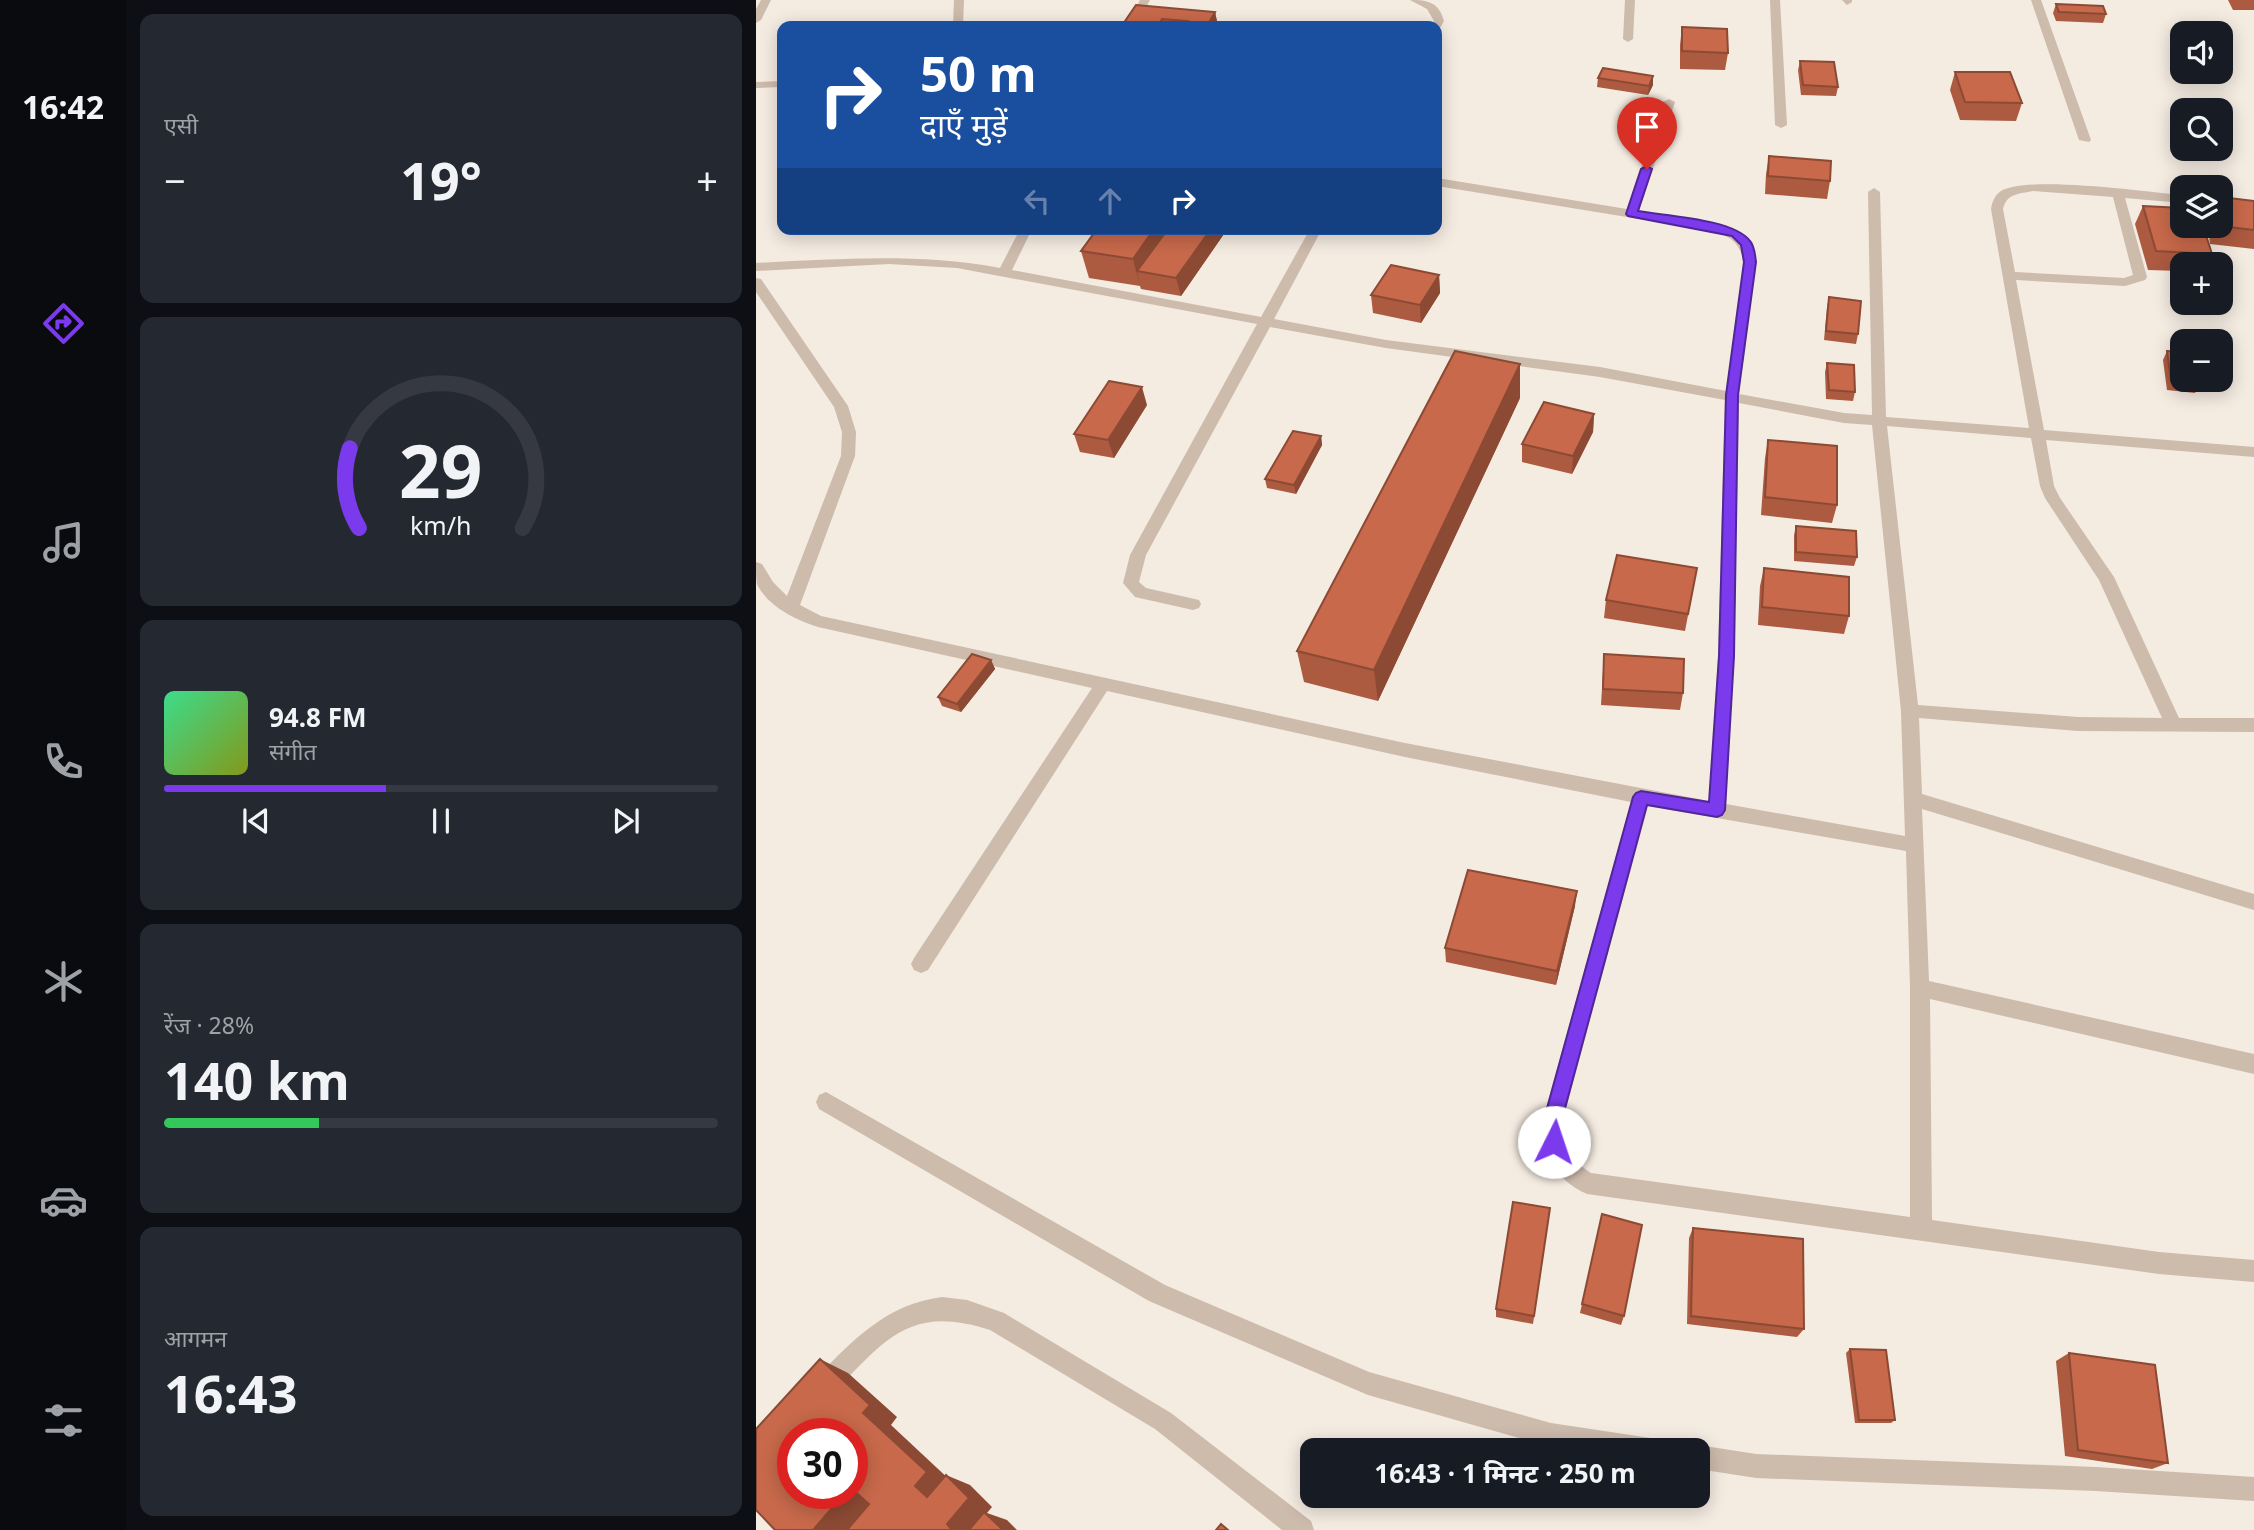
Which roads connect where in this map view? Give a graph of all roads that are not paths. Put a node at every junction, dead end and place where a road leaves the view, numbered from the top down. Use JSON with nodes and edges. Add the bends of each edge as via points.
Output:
{"nodes":[{"id":1,"x":766,"y":0,"type":"edge"},
{"id":2,"x":778,"y":0,"type":"edge"},
{"id":3,"x":959,"y":0,"type":"edge"},
{"id":4,"x":1145,"y":0,"type":"edge"},
{"id":5,"x":1415,"y":0,"type":"edge"},
{"id":6,"x":1630,"y":0,"type":"edge"},
{"id":7,"x":1775,"y":0,"type":"edge"},
{"id":8,"x":2036,"y":0,"type":"edge"},
{"id":9,"x":756,"y":1,"type":"edge"},
{"id":10,"x":756,"y":20,"type":"edge"},
{"id":11,"x":958,"y":21,"type":"edge"},
{"id":12,"x":1134,"y":21,"type":"edge"},
{"id":13,"x":1439,"y":21,"type":"edge"},
{"id":14,"x":1629,"y":39,"type":"dead end"},
{"id":15,"x":756,"y":85,"type":"edge"},
{"id":16,"x":777,"y":85,"type":"edge"},
{"id":17,"x":1669,"y":102,"type":"dead end"},
{"id":18,"x":1781,"y":125,"type":"dead end"},
{"id":19,"x":2085,"y":140,"type":"dead end"},
{"id":20,"x":1442,"y":183,"type":"edge"},
{"id":21,"x":1874,"y":192,"type":"dead end"},
{"id":22,"x":2118,"y":194,"type":"junction"},
{"id":23,"x":2170,"y":198,"type":"edge"},
{"id":24,"x":1632,"y":214,"type":"junction"},
{"id":25,"x":1023,"y":235,"type":"edge"},
{"id":26,"x":1313,"y":235,"type":"edge"},
{"id":27,"x":756,"y":267,"type":"edge"},
{"id":28,"x":1004,"y":273,"type":"junction"},
{"id":29,"x":2009,"y":276,"type":"junction"},
{"id":30,"x":756,"y":282,"type":"edge"},
{"id":31,"x":1264,"y":320,"type":"junction"},
{"id":32,"x":1732,"y":395,"type":"junction"},
{"id":33,"x":1879,"y":421,"type":"junction"},
{"id":34,"x":2036,"y":434,"type":"junction"},
{"id":35,"x":2254,"y":452,"type":"edge"},
{"id":36,"x":756,"y":568,"type":"edge"},
{"id":37,"x":1192,"y":604,"type":"dead end"},
{"id":38,"x":790,"y":610,"type":"junction"},
{"id":39,"x":1103,"y":684,"type":"junction"},
{"id":40,"x":1910,"y":711,"type":"junction"},
{"id":41,"x":2254,"y":725,"type":"edge"},
{"id":42,"x":2174,"y":726,"type":"junction"},
{"id":43,"x":1641,"y":797,"type":"junction"},
{"id":44,"x":1914,"y":799,"type":"junction"},
{"id":45,"x":1717,"y":810,"type":"junction"},
{"id":46,"x":1915,"y":845,"type":"junction"},
{"id":47,"x":2254,"y":902,"type":"edge"},
{"id":48,"x":921,"y":964,"type":"dead end"},
{"id":49,"x":1920,"y":988,"type":"junction"},
{"id":50,"x":2254,"y":1064,"type":"edge"},
{"id":51,"x":826,"y":1102,"type":"dead end"},
{"id":52,"x":1922,"y":1231,"type":"junction"},
{"id":53,"x":2254,"y":1271,"type":"edge"},
{"id":54,"x":813,"y":1397,"type":"edge"},
{"id":55,"x":1571,"y":1438,"type":"edge"},
{"id":56,"x":1710,"y":1459,"type":"edge"},
{"id":57,"x":2254,"y":1489,"type":"edge"},
{"id":58,"x":1302,"y":1530,"type":"edge"}],
"edges":[{"from":1,"to":2,"type":"street"},
{"from":1,"to":9,"type":"street"},
{"from":1,"to":10,"type":"street"},
{"from":3,"to":11,"type":"street"},
{"from":4,"to":12,"type":"street"},
{"from":5,"to":13,"type":"street","via":[[1432,7]]},
{"from":6,"to":14,"type":"street"},
{"from":7,"to":18,"type":"street"},
{"from":8,"to":19,"type":"street"},
{"from":15,"to":16,"type":"street"},
{"from":17,"to":24,"type":"street"},
{"from":20,"to":24,"type":"street"},
{"from":21,"to":33,"type":"street"},
{"from":22,"to":23,"type":"street"},
{"from":22,"to":29,"type":"street","via":[[2033,187],[2006,193],[1997,209]]},
{"from":22,"to":29,"type":"street","via":[[2140,277],[2125,282]]},
{"from":24,"to":32,"type":"street","via":[[1707,226],[1737,234],[1747,244],[1750,262]]},
{"from":25,"to":28,"type":"street"},
{"from":26,"to":31,"type":"street"},
{"from":27,"to":28,"type":"street","via":[[889,260],[957,264]]},
{"from":28,"to":31,"type":"street"},
{"from":29,"to":34,"type":"street"},
{"from":30,"to":38,"type":"street","via":[[841,406],[849,432],[848,456]]},
{"from":31,"to":32,"type":"street","via":[[1386,344],[1600,372]]},
{"from":31,"to":37,"type":"street","via":[[1133,571],[1131,583],[1141,593]]},
{"from":32,"to":33,"type":"street"},
{"from":32,"to":45,"type":"street"},
{"from":33,"to":34,"type":"street"},
{"from":33,"to":40,"type":"street"},
{"from":34,"to":35,"type":"street"},
{"from":34,"to":42,"type":"street","via":[[2054,504],[2107,579]]},
{"from":36,"to":38,"type":"street","via":[[762,581]]},
{"from":38,"to":39,"type":"street","via":[[818,621]]},
{"from":39,"to":43,"type":"street"},
{"from":39,"to":48,"type":"street"},
{"from":40,"to":42,"type":"street"},
{"from":40,"to":44,"type":"street"},
{"from":41,"to":42,"type":"street"},
{"from":43,"to":45,"type":"street"},
{"from":43,"to":52,"type":"street","via":[[1555,1112],[1554,1142],[1564,1168],[1587,1182]]},
{"from":44,"to":46,"type":"street"},
{"from":44,"to":47,"type":"street"},
{"from":45,"to":46,"type":"street"},
{"from":46,"to":49,"type":"street"},
{"from":49,"to":50,"type":"street"},
{"from":49,"to":52,"type":"street"},
{"from":51,"to":55,"type":"street","via":[[1157,1293],[1368,1383]]},
{"from":52,"to":53,"type":"street"},
{"from":54,"to":58,"type":"street","via":[[879,1331],[924,1307],[969,1310],[996,1321],[1163,1421]]},
{"from":56,"to":57,"type":"street","via":[[1756,1465]]}]}
